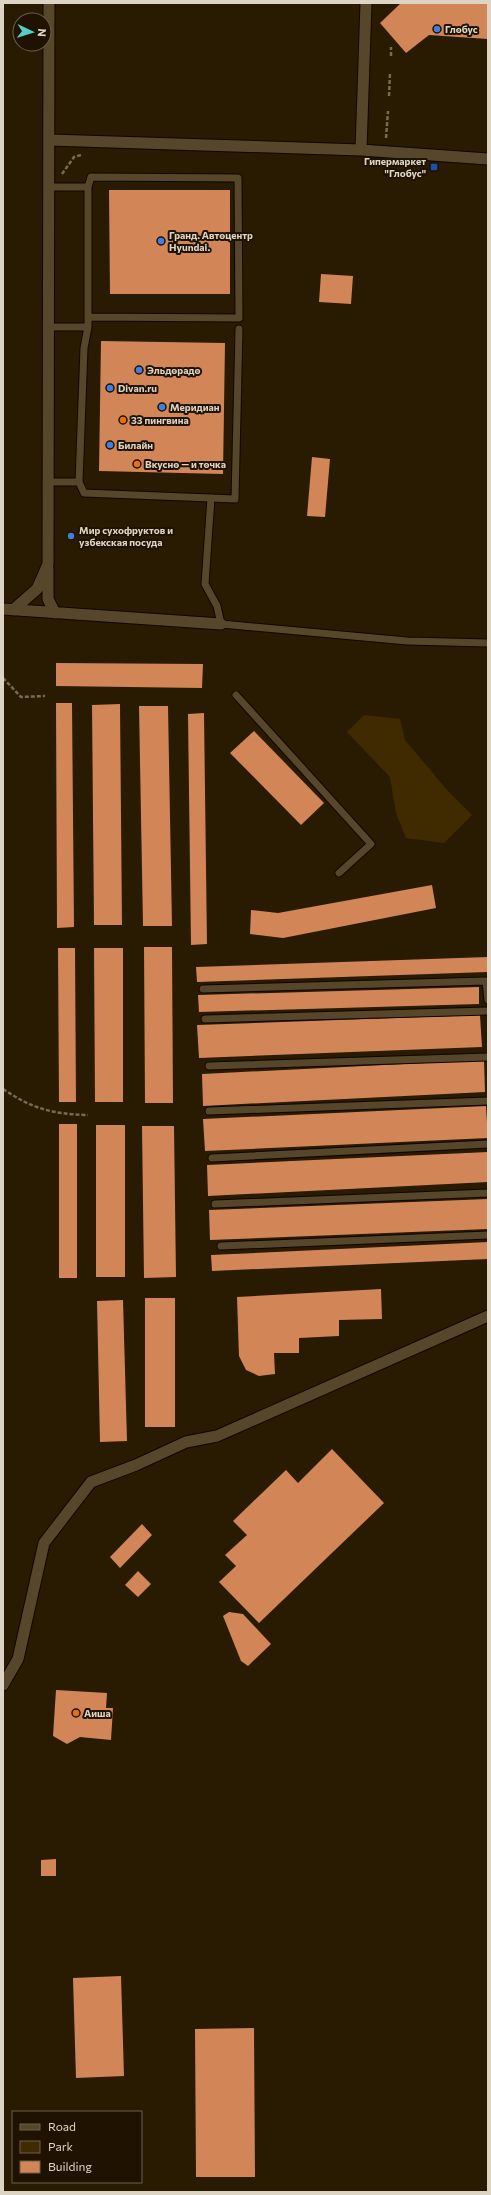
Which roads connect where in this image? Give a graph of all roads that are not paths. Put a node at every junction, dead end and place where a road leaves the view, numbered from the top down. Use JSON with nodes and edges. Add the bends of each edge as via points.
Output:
{"nodes":[{"id":1,"x":49,"y":3,"type":"edge"},
{"id":2,"x":366,"y":3,"type":"edge"},
{"id":3,"x":50,"y":140,"type":"junction"},
{"id":4,"x":361,"y":150,"type":"junction"},
{"id":5,"x":488,"y":159,"type":"edge"},
{"id":6,"x":55,"y":187,"type":"junction"},
{"id":7,"x":88,"y":187,"type":"junction"},
{"id":8,"x":88,"y":317,"type":"junction"},
{"id":9,"x":49,"y":326,"type":"junction"},
{"id":10,"x":88,"y":327,"type":"junction"},
{"id":11,"x":239,"y":329,"type":"dead end"},
{"id":12,"x":48,"y":482,"type":"junction"},
{"id":13,"x":79,"y":482,"type":"junction"},
{"id":14,"x":211,"y":498,"type":"junction"},
{"id":15,"x":48,"y":564,"type":"junction"},
{"id":16,"x":8,"y":609,"type":"edge"},
{"id":17,"x":55,"y":613,"type":"junction"},
{"id":18,"x":221,"y":624,"type":"junction"},
{"id":19,"x":488,"y":643,"type":"edge"},
{"id":20,"x":236,"y":695,"type":"dead end"},
{"id":21,"x":339,"y":873,"type":"dead end"},
{"id":22,"x":203,"y":989,"type":"dead end"},
{"id":23,"x":488,"y":1000,"type":"edge"},
{"id":24,"x":488,"y":1011,"type":"edge"},
{"id":25,"x":205,"y":1019,"type":"dead end"},
{"id":26,"x":488,"y":1057,"type":"edge"},
{"id":27,"x":209,"y":1066,"type":"dead end"},
{"id":28,"x":488,"y":1101,"type":"edge"},
{"id":29,"x":209,"y":1111,"type":"dead end"},
{"id":30,"x":488,"y":1144,"type":"edge"},
{"id":31,"x":212,"y":1158,"type":"dead end"},
{"id":32,"x":488,"y":1193,"type":"edge"},
{"id":33,"x":215,"y":1204,"type":"dead end"},
{"id":34,"x":488,"y":1235,"type":"edge"},
{"id":35,"x":221,"y":1246,"type":"dead end"},
{"id":36,"x":488,"y":1316,"type":"edge"},
{"id":37,"x":3,"y":1684,"type":"edge"}],
"edges":[{"from":1,"to":3,"type":"street"},
{"from":2,"to":4,"type":"street"},
{"from":3,"to":4,"type":"street"},
{"from":3,"to":6,"type":"street"},
{"from":4,"to":5,"type":"street"},
{"from":6,"to":7,"type":"lane"},
{"from":6,"to":9,"type":"street"},
{"from":7,"to":8,"type":"lane"},
{"from":7,"to":8,"type":"lane","via":[[91,177],[238,178],[239,318]]},
{"from":8,"to":10,"type":"lane"},
{"from":9,"to":10,"type":"lane"},
{"from":9,"to":12,"type":"street"},
{"from":10,"to":13,"type":"lane","via":[[84,348]]},
{"from":11,"to":14,"type":"lane","via":[[236,499]]},
{"from":12,"to":13,"type":"lane"},
{"from":12,"to":15,"type":"street"},
{"from":13,"to":14,"type":"lane","via":[[84,493]]},
{"from":14,"to":18,"type":"lane","via":[[205,584],[217,606]]},
{"from":15,"to":16,"type":"street","via":[[37,589]]},
{"from":15,"to":17,"type":"street","via":[[48,599]]},
{"from":16,"to":17,"type":"street"},
{"from":17,"to":18,"type":"street"},
{"from":18,"to":19,"type":"lane","via":[[407,641]]},
{"from":20,"to":21,"type":"lane","via":[[371,844]]},
{"from":22,"to":23,"type":"lane","via":[[486,981]]},
{"from":24,"to":25,"type":"lane"},
{"from":26,"to":27,"type":"lane"},
{"from":28,"to":29,"type":"lane"},
{"from":30,"to":31,"type":"lane"},
{"from":32,"to":33,"type":"lane"},
{"from":34,"to":35,"type":"lane"},
{"from":36,"to":37,"type":"street","via":[[217,1436],[186,1442],[92,1482],[44,1543],[18,1659]]}]}
